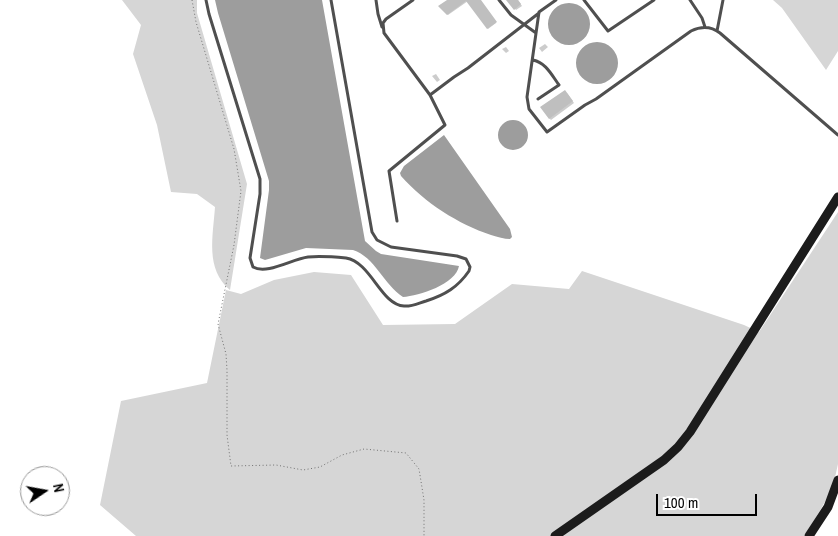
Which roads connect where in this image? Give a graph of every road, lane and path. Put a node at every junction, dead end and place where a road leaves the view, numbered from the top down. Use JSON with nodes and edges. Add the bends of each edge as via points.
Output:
{"nodes":[{"id":1,"x":192,"y":0,"type":"edge"},
{"id":2,"x":206,"y":0,"type":"edge"},
{"id":3,"x":331,"y":0,"type":"edge"},
{"id":4,"x":376,"y":0,"type":"edge"},
{"id":5,"x":413,"y":0,"type":"edge"},
{"id":6,"x":499,"y":0,"type":"edge"},
{"id":7,"x":556,"y":0,"type":"edge"},
{"id":8,"x":584,"y":0,"type":"edge"},
{"id":9,"x":654,"y":0,"type":"edge"},
{"id":10,"x":690,"y":0,"type":"edge"},
{"id":11,"x":723,"y":0,"type":"edge"},
{"id":12,"x":539,"y":12,"type":"junction"},
{"id":13,"x":524,"y":24,"type":"junction"},
{"id":14,"x":704,"y":27,"type":"junction"},
{"id":15,"x":383,"y":28,"type":"junction"},
{"id":16,"x":717,"y":30,"type":"junction"},
{"id":17,"x":536,"y":33,"type":"junction"},
{"id":18,"x":533,"y":60,"type":"junction"},
{"id":19,"x":430,"y":95,"type":"junction"},
{"id":20,"x":538,"y":99,"type":"dead end"},
{"id":21,"x":838,"y":135,"type":"edge"},
{"id":22,"x":838,"y":197,"type":"edge"},
{"id":23,"x":397,"y":221,"type":"dead end"},
{"id":24,"x":838,"y":480,"type":"edge"},
{"id":25,"x":424,"y":536,"type":"edge"},
{"id":26,"x":555,"y":536,"type":"edge"},
{"id":27,"x":809,"y":536,"type":"edge"}],
"edges":[{"from":1,"to":25,"type":"path","via":[[234,149],[240,184],[234,245],[218,324],[226,354],[227,435],[231,466],[276,465],[303,470],[320,467],[342,454],[364,449],[406,453],[419,469],[424,500]]},
{"from":2,"to":3,"type":"lane","via":[[261,187],[250,258],[253,267],[268,269],[308,257],[354,260],[389,298],[398,305],[412,306],[443,296],[470,267],[466,259],[457,256],[391,247],[378,240],[372,232]]},
{"from":4,"to":15,"type":"lane"},
{"from":5,"to":15,"type":"lane","via":[[386,19]]},
{"from":6,"to":13,"type":"lane"},
{"from":7,"to":12,"type":"lane"},
{"from":8,"to":9,"type":"lane","via":[[608,31]]},
{"from":10,"to":14,"type":"lane"},
{"from":11,"to":16,"type":"lane"},
{"from":12,"to":13,"type":"lane"},
{"from":12,"to":17,"type":"lane"},
{"from":13,"to":17,"type":"lane"},
{"from":13,"to":19,"type":"lane"},
{"from":14,"to":16,"type":"lane"},
{"from":14,"to":18,"type":"lane","via":[[690,31],[547,132],[528,105]]},
{"from":15,"to":19,"type":"lane","via":[[390,44]]},
{"from":16,"to":21,"type":"lane"},
{"from":17,"to":18,"type":"lane"},
{"from":18,"to":20,"type":"lane","via":[[543,64],[559,85]]},
{"from":19,"to":23,"type":"lane","via":[[444,125],[389,171]]},
{"from":22,"to":26,"type":"street","via":[[678,447]]},
{"from":24,"to":27,"type":"street","via":[[828,507]]}]}
